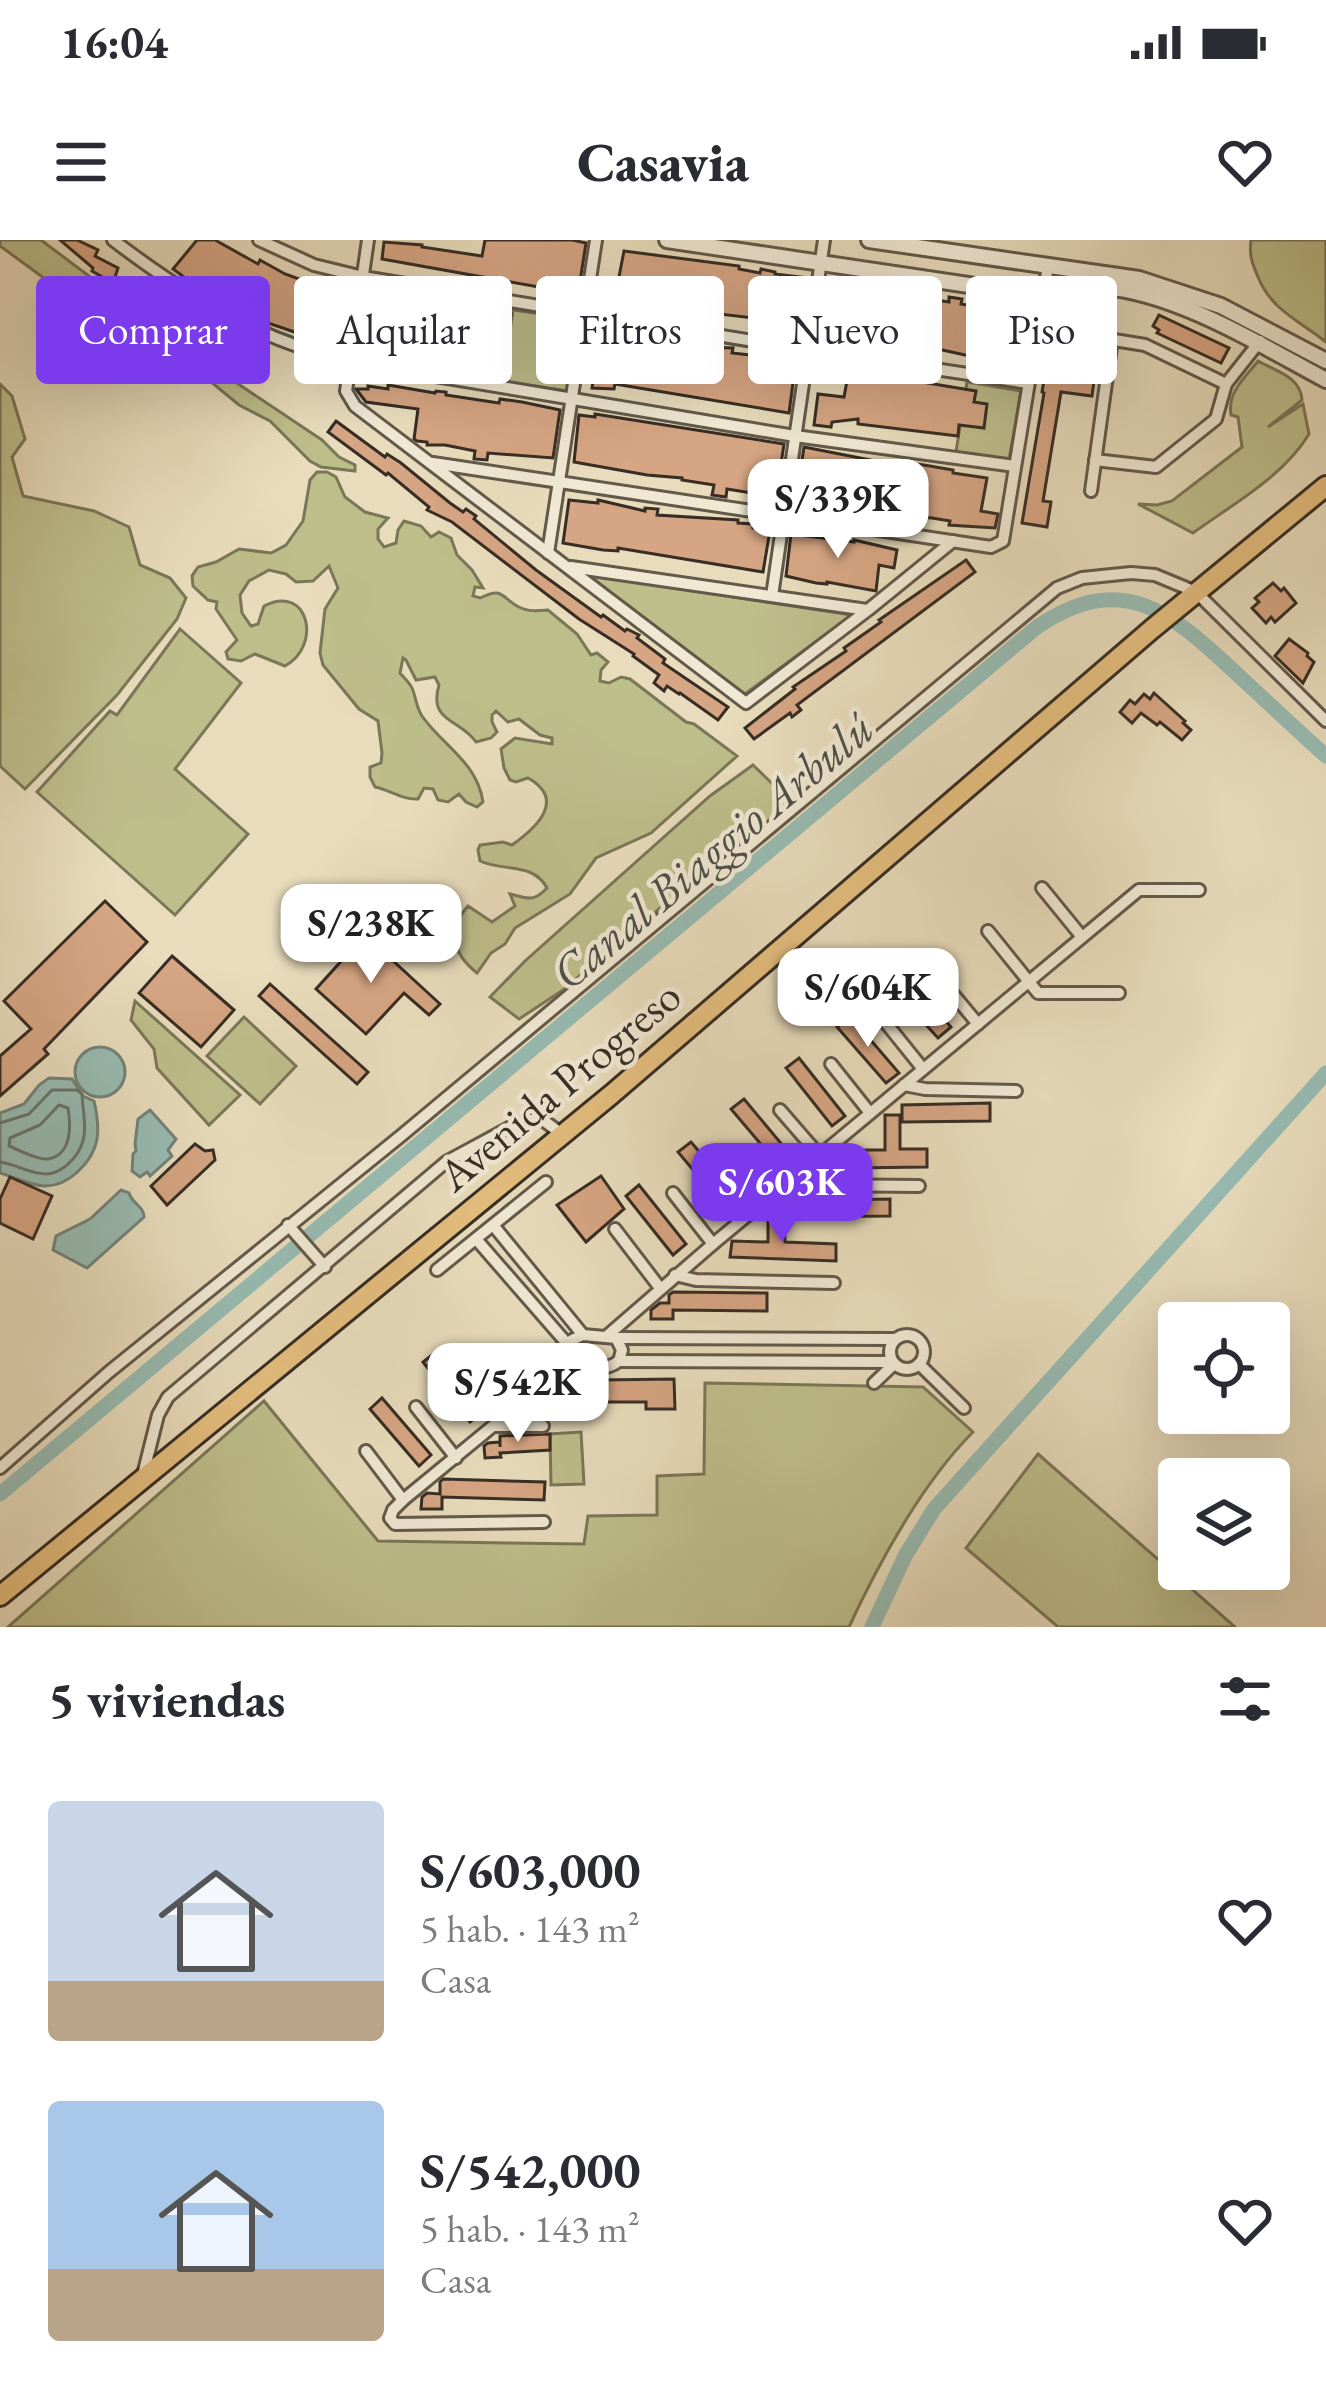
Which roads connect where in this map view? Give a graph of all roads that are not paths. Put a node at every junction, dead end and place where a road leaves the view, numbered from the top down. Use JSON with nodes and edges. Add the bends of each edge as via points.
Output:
{"nodes":[{"id":1,"x":113,"y":240,"type":"edge"},
{"id":2,"x":259,"y":240,"type":"edge"},
{"id":3,"x":368,"y":240,"type":"edge"},
{"id":4,"x":596,"y":240,"type":"edge"},
{"id":5,"x":667,"y":240,"type":"edge"},
{"id":6,"x":824,"y":240,"type":"edge"},
{"id":7,"x":869,"y":240,"type":"edge"},
{"id":8,"x":821,"y":264,"type":"junction"},
{"id":9,"x":1048,"y":266,"type":"junction"},
{"id":10,"x":355,"y":276,"type":"edge"},
{"id":11,"x":363,"y":276,"type":"edge"},
{"id":12,"x":591,"y":276,"type":"edge"},
{"id":13,"x":819,"y":276,"type":"edge"},
{"id":14,"x":1046,"y":276,"type":"edge"},
{"id":15,"x":1086,"y":276,"type":"edge"},
{"id":16,"x":1117,"y":280,"type":"edge"},
{"id":17,"x":966,"y":285,"type":"edge"},
{"id":18,"x":1117,"y":286,"type":"edge"},
{"id":19,"x":1268,"y":330,"type":"junction"},
{"id":20,"x":1117,"y":341,"type":"edge"},
{"id":21,"x":1258,"y":344,"type":"junction"},
{"id":22,"x":294,"y":345,"type":"edge"},
{"id":23,"x":1326,"y":361,"type":"edge"},
{"id":24,"x":1326,"y":380,"type":"edge"},
{"id":25,"x":1226,"y":383,"type":"junction"},
{"id":26,"x":347,"y":384,"type":"edge"},
{"id":27,"x":490,"y":384,"type":"edge"},
{"id":28,"x":574,"y":384,"type":"edge"},
{"id":29,"x":803,"y":384,"type":"edge"},
{"id":30,"x":1028,"y":384,"type":"edge"},
{"id":31,"x":1106,"y":384,"type":"edge"},
{"id":32,"x":572,"y":397,"type":"junction"},
{"id":33,"x":795,"y":436,"type":"junction"},
{"id":34,"x":1095,"y":460,"type":"junction"},
{"id":35,"x":430,"y":463,"type":"junction"},
{"id":36,"x":1015,"y":466,"type":"junction"},
{"id":37,"x":559,"y":481,"type":"junction"},
{"id":38,"x":1326,"y":486,"type":"edge"},
{"id":39,"x":1090,"y":490,"type":"dead end"},
{"id":40,"x":783,"y":516,"type":"junction"},
{"id":41,"x":953,"y":541,"type":"junction"},
{"id":42,"x":548,"y":553,"type":"junction"},
{"id":43,"x":568,"y":567,"type":"junction"},
{"id":44,"x":772,"y":596,"type":"junction"},
{"id":45,"x":1190,"y":597,"type":"junction"},
{"id":46,"x":868,"y":610,"type":"junction"},
{"id":47,"x":1326,"y":721,"type":"edge"},
{"id":48,"x":1042,"y":888,"type":"dead end"},
{"id":49,"x":1199,"y":890,"type":"dead end"},
{"id":50,"x":988,"y":931,"type":"dead end"},
{"id":51,"x":1082,"y":937,"type":"junction"},
{"id":52,"x":938,"y":975,"type":"dead end"},
{"id":53,"x":1028,"y":982,"type":"junction"},
{"id":54,"x":1119,"y":993,"type":"dead end"},
{"id":55,"x":882,"y":1018,"type":"dead end"},
{"id":56,"x":978,"y":1024,"type":"junction"},
{"id":57,"x":831,"y":1064,"type":"dead end"},
{"id":58,"x":923,"y":1069,"type":"junction"},
{"id":59,"x":904,"y":1085,"type":"junction"},
{"id":60,"x":1016,"y":1091,"type":"dead end"},
{"id":61,"x":781,"y":1110,"type":"dead end"},
{"id":62,"x":870,"y":1113,"type":"junction"},
{"id":63,"x":562,"y":1135,"type":"junction"},
{"id":64,"x":724,"y":1151,"type":"dead end"},
{"id":65,"x":819,"y":1155,"type":"junction"},
{"id":66,"x":789,"y":1180,"type":"junction"},
{"id":67,"x":546,"y":1182,"type":"dead end"},
{"id":68,"x":502,"y":1185,"type":"junction"},
{"id":69,"x":919,"y":1186,"type":"dead end"},
{"id":70,"x":674,"y":1193,"type":"dead end"},
{"id":71,"x":764,"y":1202,"type":"junction"},
{"id":72,"x":518,"y":1205,"type":"junction"},
{"id":73,"x":288,"y":1225,"type":"junction"},
{"id":74,"x":493,"y":1225,"type":"junction"},
{"id":75,"x":615,"y":1229,"type":"dead end"},
{"id":76,"x":476,"y":1239,"type":"junction"},
{"id":77,"x":435,"y":1240,"type":"junction"},
{"id":78,"x":713,"y":1244,"type":"junction"},
{"id":79,"x":451,"y":1259,"type":"junction"},
{"id":80,"x":325,"y":1267,"type":"junction"},
{"id":81,"x":437,"y":1270,"type":"dead end"},
{"id":82,"x":675,"y":1275,"type":"junction"},
{"id":83,"x":833,"y":1283,"type":"dead end"},
{"id":84,"x":660,"y":1288,"type":"junction"},
{"id":85,"x":583,"y":1335,"type":"junction"},
{"id":86,"x":612,"y":1336,"type":"junction"},
{"id":87,"x":894,"y":1340,"type":"junction"},
{"id":88,"x":571,"y":1354,"type":"junction"},
{"id":89,"x":619,"y":1361,"type":"junction"},
{"id":90,"x":472,"y":1363,"type":"dead end"},
{"id":91,"x":893,"y":1363,"type":"junction"},
{"id":92,"x":919,"y":1364,"type":"junction"},
{"id":93,"x":874,"y":1383,"type":"dead end"},
{"id":94,"x":416,"y":1407,"type":"dead end"},
{"id":95,"x":964,"y":1408,"type":"dead end"},
{"id":96,"x":512,"y":1411,"type":"junction"},
{"id":97,"x":494,"y":1426,"type":"junction"},
{"id":98,"x":543,"y":1426,"type":"dead end"},
{"id":99,"x":367,"y":1450,"type":"dead end"},
{"id":100,"x":456,"y":1458,"type":"junction"},
{"id":101,"x":0,"y":1468,"type":"edge"},
{"id":102,"x":141,"y":1480,"type":"junction"},
{"id":103,"x":404,"y":1500,"type":"junction"},
{"id":104,"x":544,"y":1522,"type":"dead end"},
{"id":105,"x":0,"y":1596,"type":"edge"}],
"edges":[{"from":1,"to":22,"type":"street","via":[[188,294]]},
{"from":2,"to":10,"type":"street"},
{"from":3,"to":11,"type":"street"},
{"from":4,"to":12,"type":"street"},
{"from":5,"to":8,"type":"street"},
{"from":6,"to":8,"type":"street"},
{"from":7,"to":9,"type":"street"},
{"from":8,"to":13,"type":"street"},
{"from":8,"to":17,"type":"street"},
{"from":9,"to":14,"type":"street"},
{"from":9,"to":15,"type":"street"},
{"from":16,"to":19,"type":"street","via":[[1195,296]]},
{"from":18,"to":21,"type":"street"},
{"from":19,"to":21,"type":"street"},
{"from":19,"to":23,"type":"street"},
{"from":20,"to":25,"type":"street","via":[[1145,345]]},
{"from":21,"to":24,"type":"street"},
{"from":21,"to":25,"type":"street"},
{"from":25,"to":34,"type":"street","via":[[1216,419],[1156,467]]},
{"from":26,"to":35,"type":"street","via":[[356,406]]},
{"from":27,"to":32,"type":"street"},
{"from":28,"to":32,"type":"street"},
{"from":29,"to":33,"type":"street"},
{"from":30,"to":36,"type":"street"},
{"from":31,"to":34,"type":"street"},
{"from":32,"to":33,"type":"street"},
{"from":32,"to":37,"type":"street"},
{"from":33,"to":36,"type":"street"},
{"from":33,"to":40,"type":"street"},
{"from":34,"to":39,"type":"street"},
{"from":35,"to":37,"type":"street"},
{"from":35,"to":42,"type":"street"},
{"from":36,"to":41,"type":"street","via":[[1003,541]]},
{"from":37,"to":40,"type":"street"},
{"from":37,"to":42,"type":"street"},
{"from":38,"to":45,"type":"main road","name":"Avenida Progreso"},
{"from":40,"to":41,"type":"street"},
{"from":40,"to":44,"type":"street"},
{"from":41,"to":46,"type":"street"},
{"from":42,"to":43,"type":"street"},
{"from":43,"to":44,"type":"street"},
{"from":43,"to":46,"type":"street","via":[[746,703]]},
{"from":44,"to":46,"type":"street"},
{"from":45,"to":47,"type":"street"},
{"from":45,"to":63,"type":"main road","name":"Avenida Progreso"},
{"from":45,"to":73,"type":"street","via":[[1155,575],[1131,573],[1057,589]]},
{"from":48,"to":51,"type":"street"},
{"from":49,"to":51,"type":"street","via":[[1139,890]]},
{"from":50,"to":53,"type":"street"},
{"from":51,"to":53,"type":"street"},
{"from":52,"to":56,"type":"street"},
{"from":53,"to":54,"type":"street","via":[[1041,994]]},
{"from":53,"to":56,"type":"street"},
{"from":55,"to":58,"type":"street"},
{"from":56,"to":58,"type":"street"},
{"from":57,"to":62,"type":"street"},
{"from":58,"to":59,"type":"street"},
{"from":59,"to":60,"type":"street"},
{"from":59,"to":62,"type":"street"},
{"from":61,"to":65,"type":"street"},
{"from":62,"to":65,"type":"street"},
{"from":63,"to":68,"type":"main road","name":"Avenida Progreso"},
{"from":63,"to":80,"type":"street","via":[[535,1119],[446,1162]]},
{"from":64,"to":71,"type":"street"},
{"from":65,"to":66,"type":"street"},
{"from":66,"to":69,"type":"street"},
{"from":66,"to":71,"type":"street"},
{"from":67,"to":72,"type":"street"},
{"from":68,"to":72,"type":"street"},
{"from":68,"to":77,"type":"main road","name":"Avenida Progreso"},
{"from":70,"to":78,"type":"street"},
{"from":71,"to":78,"type":"street"},
{"from":72,"to":74,"type":"street"},
{"from":73,"to":80,"type":"street"},
{"from":73,"to":101,"type":"street"},
{"from":74,"to":76,"type":"street"},
{"from":74,"to":85,"type":"street"},
{"from":75,"to":84,"type":"street"},
{"from":76,"to":79,"type":"street"},
{"from":76,"to":88,"type":"street"},
{"from":77,"to":79,"type":"street"},
{"from":77,"to":102,"type":"main road","name":"Avenida Progreso"},
{"from":78,"to":82,"type":"street"},
{"from":79,"to":81,"type":"street"},
{"from":80,"to":102,"type":"street","via":[[168,1397]]},
{"from":82,"to":83,"type":"street"},
{"from":82,"to":84,"type":"street"},
{"from":84,"to":86,"type":"street"},
{"from":85,"to":86,"type":"street"},
{"from":85,"to":88,"type":"street","via":[[572,1340]]},
{"from":86,"to":87,"type":"street"},
{"from":86,"to":89,"type":"street"},
{"from":87,"to":91,"type":"street"},
{"from":87,"to":92,"type":"street","via":[[922,1334]]},
{"from":88,"to":89,"type":"street","via":[[584,1367]]},
{"from":88,"to":96,"type":"street"},
{"from":89,"to":91,"type":"street"},
{"from":90,"to":96,"type":"street"},
{"from":91,"to":92,"type":"street"},
{"from":91,"to":93,"type":"street"},
{"from":92,"to":95,"type":"street"},
{"from":94,"to":100,"type":"street"},
{"from":96,"to":97,"type":"street"},
{"from":97,"to":98,"type":"street"},
{"from":97,"to":100,"type":"street"},
{"from":99,"to":103,"type":"street"},
{"from":100,"to":103,"type":"street"},
{"from":102,"to":105,"type":"main road","name":"Avenida Progreso"},
{"from":103,"to":104,"type":"street","via":[[390,1518],[395,1524]]}]}
